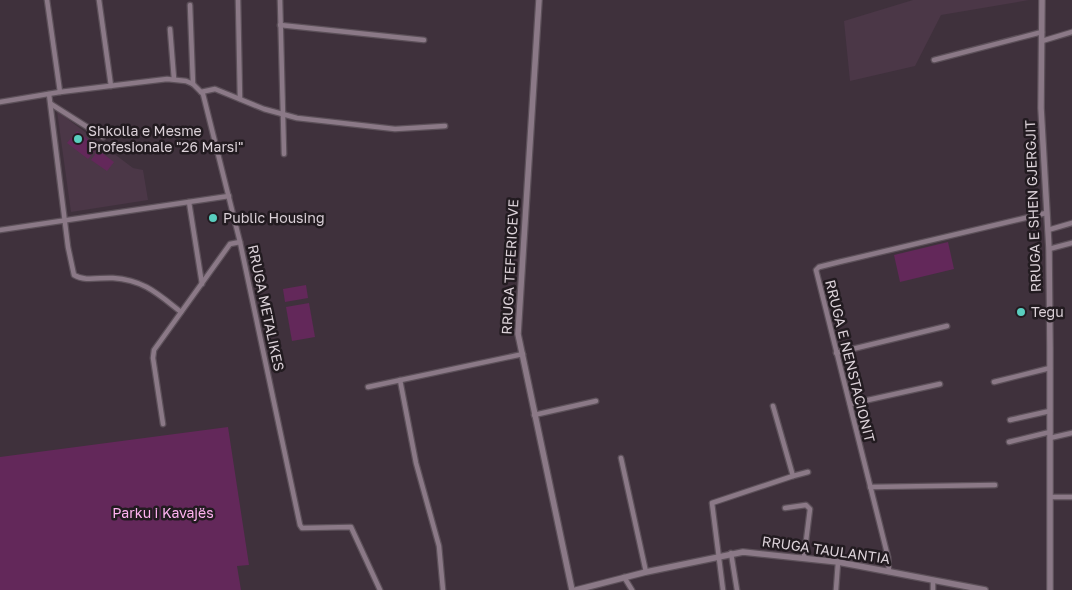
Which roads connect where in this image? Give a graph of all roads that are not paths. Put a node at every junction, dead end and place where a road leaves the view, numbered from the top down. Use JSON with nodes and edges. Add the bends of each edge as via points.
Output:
{"nodes":[{"id":1,"x":47,"y":0,"type":"edge"},
{"id":2,"x":99,"y":0,"type":"edge"},
{"id":3,"x":238,"y":0,"type":"edge"},
{"id":4,"x":280,"y":0,"type":"edge"},
{"id":5,"x":539,"y":0,"type":"edge"},
{"id":6,"x":1042,"y":0,"type":"edge"},
{"id":7,"x":190,"y":6,"type":"dead end"},
{"id":8,"x":280,"y":25,"type":"junction"},
{"id":9,"x":170,"y":28,"type":"dead end"},
{"id":10,"x":1042,"y":32,"type":"junction"},
{"id":11,"x":1072,"y":32,"type":"edge"},
{"id":12,"x":424,"y":40,"type":"dead end"},
{"id":13,"x":1042,"y":41,"type":"junction"},
{"id":14,"x":934,"y":60,"type":"dead end"},
{"id":15,"x":174,"y":79,"type":"junction"},
{"id":16,"x":193,"y":84,"type":"junction"},
{"id":17,"x":111,"y":86,"type":"junction"},
{"id":18,"x":60,"y":92,"type":"junction"},
{"id":19,"x":201,"y":92,"type":"junction"},
{"id":20,"x":49,"y":94,"type":"junction"},
{"id":21,"x":240,"y":99,"type":"junction"},
{"id":22,"x":0,"y":102,"type":"edge"},
{"id":23,"x":51,"y":104,"type":"junction"},
{"id":24,"x":281,"y":115,"type":"junction"},
{"id":25,"x":444,"y":126,"type":"dead end"},
{"id":26,"x":103,"y":137,"type":"dead end"},
{"id":27,"x":284,"y":154,"type":"dead end"},
{"id":28,"x":229,"y":196,"type":"junction"},
{"id":29,"x":189,"y":202,"type":"junction"},
{"id":30,"x":1046,"y":213,"type":"junction"},
{"id":31,"x":66,"y":221,"type":"junction"},
{"id":32,"x":1072,"y":223,"type":"edge"},
{"id":33,"x":0,"y":230,"type":"edge"},
{"id":34,"x":1048,"y":230,"type":"junction"},
{"id":35,"x":240,"y":242,"type":"junction"},
{"id":36,"x":1072,"y":244,"type":"edge"},
{"id":37,"x":1049,"y":249,"type":"junction"},
{"id":38,"x":202,"y":284,"type":"junction"},
{"id":39,"x":181,"y":312,"type":"junction"},
{"id":40,"x":947,"y":326,"type":"dead end"},
{"id":41,"x":836,"y":353,"type":"junction"},
{"id":42,"x":523,"y":354,"type":"junction"},
{"id":43,"x":1050,"y":368,"type":"junction"},
{"id":44,"x":400,"y":380,"type":"junction"},
{"id":45,"x":994,"y":382,"type":"dead end"},
{"id":46,"x":940,"y":384,"type":"dead end"},
{"id":47,"x":368,"y":387,"type":"dead end"},
{"id":48,"x":596,"y":401,"type":"dead end"},
{"id":49,"x":850,"y":404,"type":"junction"},
{"id":50,"x":773,"y":406,"type":"dead end"},
{"id":51,"x":1050,"y":411,"type":"junction"},
{"id":52,"x":534,"y":415,"type":"junction"},
{"id":53,"x":1010,"y":420,"type":"dead end"},
{"id":54,"x":163,"y":424,"type":"dead end"},
{"id":55,"x":1072,"y":433,"type":"edge"},
{"id":56,"x":1050,"y":435,"type":"junction"},
{"id":57,"x":1009,"y":442,"type":"dead end"},
{"id":58,"x":621,"y":458,"type":"dead end"},
{"id":59,"x":808,"y":472,"type":"dead end"},
{"id":60,"x":793,"y":476,"type":"junction"},
{"id":61,"x":995,"y":485,"type":"dead end"},
{"id":62,"x":870,"y":487,"type":"junction"},
{"id":63,"x":1051,"y":497,"type":"junction"},
{"id":64,"x":1072,"y":497,"type":"edge"},
{"id":65,"x":785,"y":508,"type":"dead end"},
{"id":66,"x":731,"y":554,"type":"junction"},
{"id":67,"x":719,"y":556,"type":"junction"},
{"id":68,"x":804,"y":557,"type":"junction"},
{"id":69,"x":838,"y":562,"type":"junction"},
{"id":70,"x":646,"y":572,"type":"junction"},
{"id":71,"x":889,"y":572,"type":"junction"},
{"id":72,"x":624,"y":577,"type":"junction"},
{"id":73,"x":933,"y":580,"type":"junction"},
{"id":74,"x":380,"y":590,"type":"edge"},
{"id":75,"x":442,"y":590,"type":"edge"},
{"id":76,"x":574,"y":590,"type":"edge"},
{"id":77,"x":632,"y":590,"type":"edge"},
{"id":78,"x":723,"y":590,"type":"edge"},
{"id":79,"x":737,"y":590,"type":"edge"},
{"id":80,"x":836,"y":590,"type":"edge"},
{"id":81,"x":933,"y":590,"type":"edge"},
{"id":82,"x":986,"y":590,"type":"edge"},
{"id":83,"x":1050,"y":590,"type":"edge"}],
"edges":[{"from":1,"to":18,"type":"street"},
{"from":2,"to":17,"type":"street"},
{"from":3,"to":21,"type":"street"},
{"from":4,"to":8,"type":"street"},
{"from":5,"to":42,"type":"street","name":"RRUGA TEFERICEVE","via":[[517,323]]},
{"from":6,"to":10,"type":"street","name":"RRUGA E SHEN GJERGJIT"},
{"from":7,"to":16,"type":"street"},
{"from":8,"to":12,"type":"street"},
{"from":8,"to":24,"type":"street"},
{"from":9,"to":15,"type":"street"},
{"from":10,"to":13,"type":"street","name":"RRUGA E SHEN GJERGJIT"},
{"from":10,"to":14,"type":"street"},
{"from":11,"to":13,"type":"street"},
{"from":13,"to":30,"type":"street","name":"RRUGA E SHEN GJERGJIT","via":[[1041,108]]},
{"from":15,"to":16,"type":"street"},
{"from":15,"to":17,"type":"street"},
{"from":16,"to":19,"type":"street","name":"RRUGA METALIKES"},
{"from":17,"to":18,"type":"street"},
{"from":18,"to":20,"type":"street"},
{"from":19,"to":21,"type":"street","via":[[216,89]]},
{"from":19,"to":28,"type":"street","name":"RRUGA METALIKES"},
{"from":20,"to":22,"type":"street"},
{"from":20,"to":23,"type":"street"},
{"from":21,"to":24,"type":"street"},
{"from":23,"to":26,"type":"street"},
{"from":23,"to":31,"type":"street"},
{"from":24,"to":25,"type":"street","via":[[395,129]]},
{"from":24,"to":27,"type":"street"},
{"from":28,"to":29,"type":"street"},
{"from":28,"to":35,"type":"street","name":"RRUGA METALIKES"},
{"from":29,"to":31,"type":"street"},
{"from":29,"to":38,"type":"street"},
{"from":30,"to":34,"type":"street","name":"RRUGA E SHEN GJERGJIT"},
{"from":30,"to":41,"type":"street","name":"RRUGA E NENSTACIONIT","via":[[819,267],[816,274]]},
{"from":31,"to":33,"type":"street"},
{"from":31,"to":39,"type":"street","via":[[74,276],[134,280],[151,288]]},
{"from":32,"to":34,"type":"street"},
{"from":34,"to":37,"type":"street","name":"RRUGA E SHEN GJERGJIT"},
{"from":35,"to":38,"type":"street","via":[[230,244]]},
{"from":35,"to":74,"type":"street","name":"RRUGA METALIKES","via":[[300,524],[302,528],[351,527]]},
{"from":36,"to":37,"type":"street"},
{"from":37,"to":43,"type":"street","name":"RRUGA E SHEN GJERGJIT"},
{"from":38,"to":39,"type":"street"},
{"from":39,"to":54,"type":"street","via":[[153,353]]},
{"from":40,"to":41,"type":"street"},
{"from":41,"to":49,"type":"street","name":"RRUGA E NENSTACIONIT"},
{"from":42,"to":44,"type":"street"},
{"from":42,"to":52,"type":"street","name":"RRUGA TEFERICEVE"},
{"from":43,"to":45,"type":"street"},
{"from":43,"to":51,"type":"street","name":"RRUGA E SHEN GJERGJIT"},
{"from":44,"to":47,"type":"street"},
{"from":44,"to":75,"type":"street","via":[[414,455],[439,546]]},
{"from":46,"to":49,"type":"street"},
{"from":48,"to":52,"type":"street"},
{"from":49,"to":62,"type":"street","name":"RRUGA E NENSTACIONIT"},
{"from":50,"to":60,"type":"street"},
{"from":51,"to":53,"type":"street"},
{"from":51,"to":56,"type":"street","name":"RRUGA E SHEN GJERGJIT"},
{"from":52,"to":76,"type":"street","name":"RRUGA TEFERICEVE"},
{"from":55,"to":56,"type":"street"},
{"from":56,"to":57,"type":"street"},
{"from":56,"to":63,"type":"street","name":"RRUGA E SHEN GJERGJIT"},
{"from":58,"to":70,"type":"street"},
{"from":59,"to":60,"type":"street"},
{"from":60,"to":67,"type":"street","via":[[712,503]]},
{"from":61,"to":62,"type":"street"},
{"from":62,"to":71,"type":"street","name":"RRUGA E NENSTACIONIT"},
{"from":63,"to":64,"type":"street"},
{"from":63,"to":83,"type":"street","name":"RRUGA E SHEN GJERGJIT"},
{"from":65,"to":68,"type":"street","via":[[806,505],[810,509]]},
{"from":66,"to":67,"type":"street","name":"RRUGA TAULANTIA"},
{"from":66,"to":68,"type":"street","name":"RRUGA TAULANTIA","via":[[754,552]]},
{"from":66,"to":79,"type":"street"},
{"from":67,"to":70,"type":"street","name":"RRUGA TAULANTIA"},
{"from":67,"to":78,"type":"street"},
{"from":68,"to":69,"type":"street","name":"RRUGA TAULANTIA"},
{"from":69,"to":71,"type":"street","name":"RRUGA TAULANTIA"},
{"from":69,"to":80,"type":"street"},
{"from":70,"to":72,"type":"street","name":"RRUGA TAULANTIA"},
{"from":71,"to":73,"type":"street","name":"RRUGA TAULANTIA"},
{"from":72,"to":76,"type":"street","name":"RRUGA TAULANTIA"},
{"from":72,"to":77,"type":"street"},
{"from":73,"to":81,"type":"street"},
{"from":73,"to":82,"type":"street","name":"RRUGA TAULANTIA"}]}
